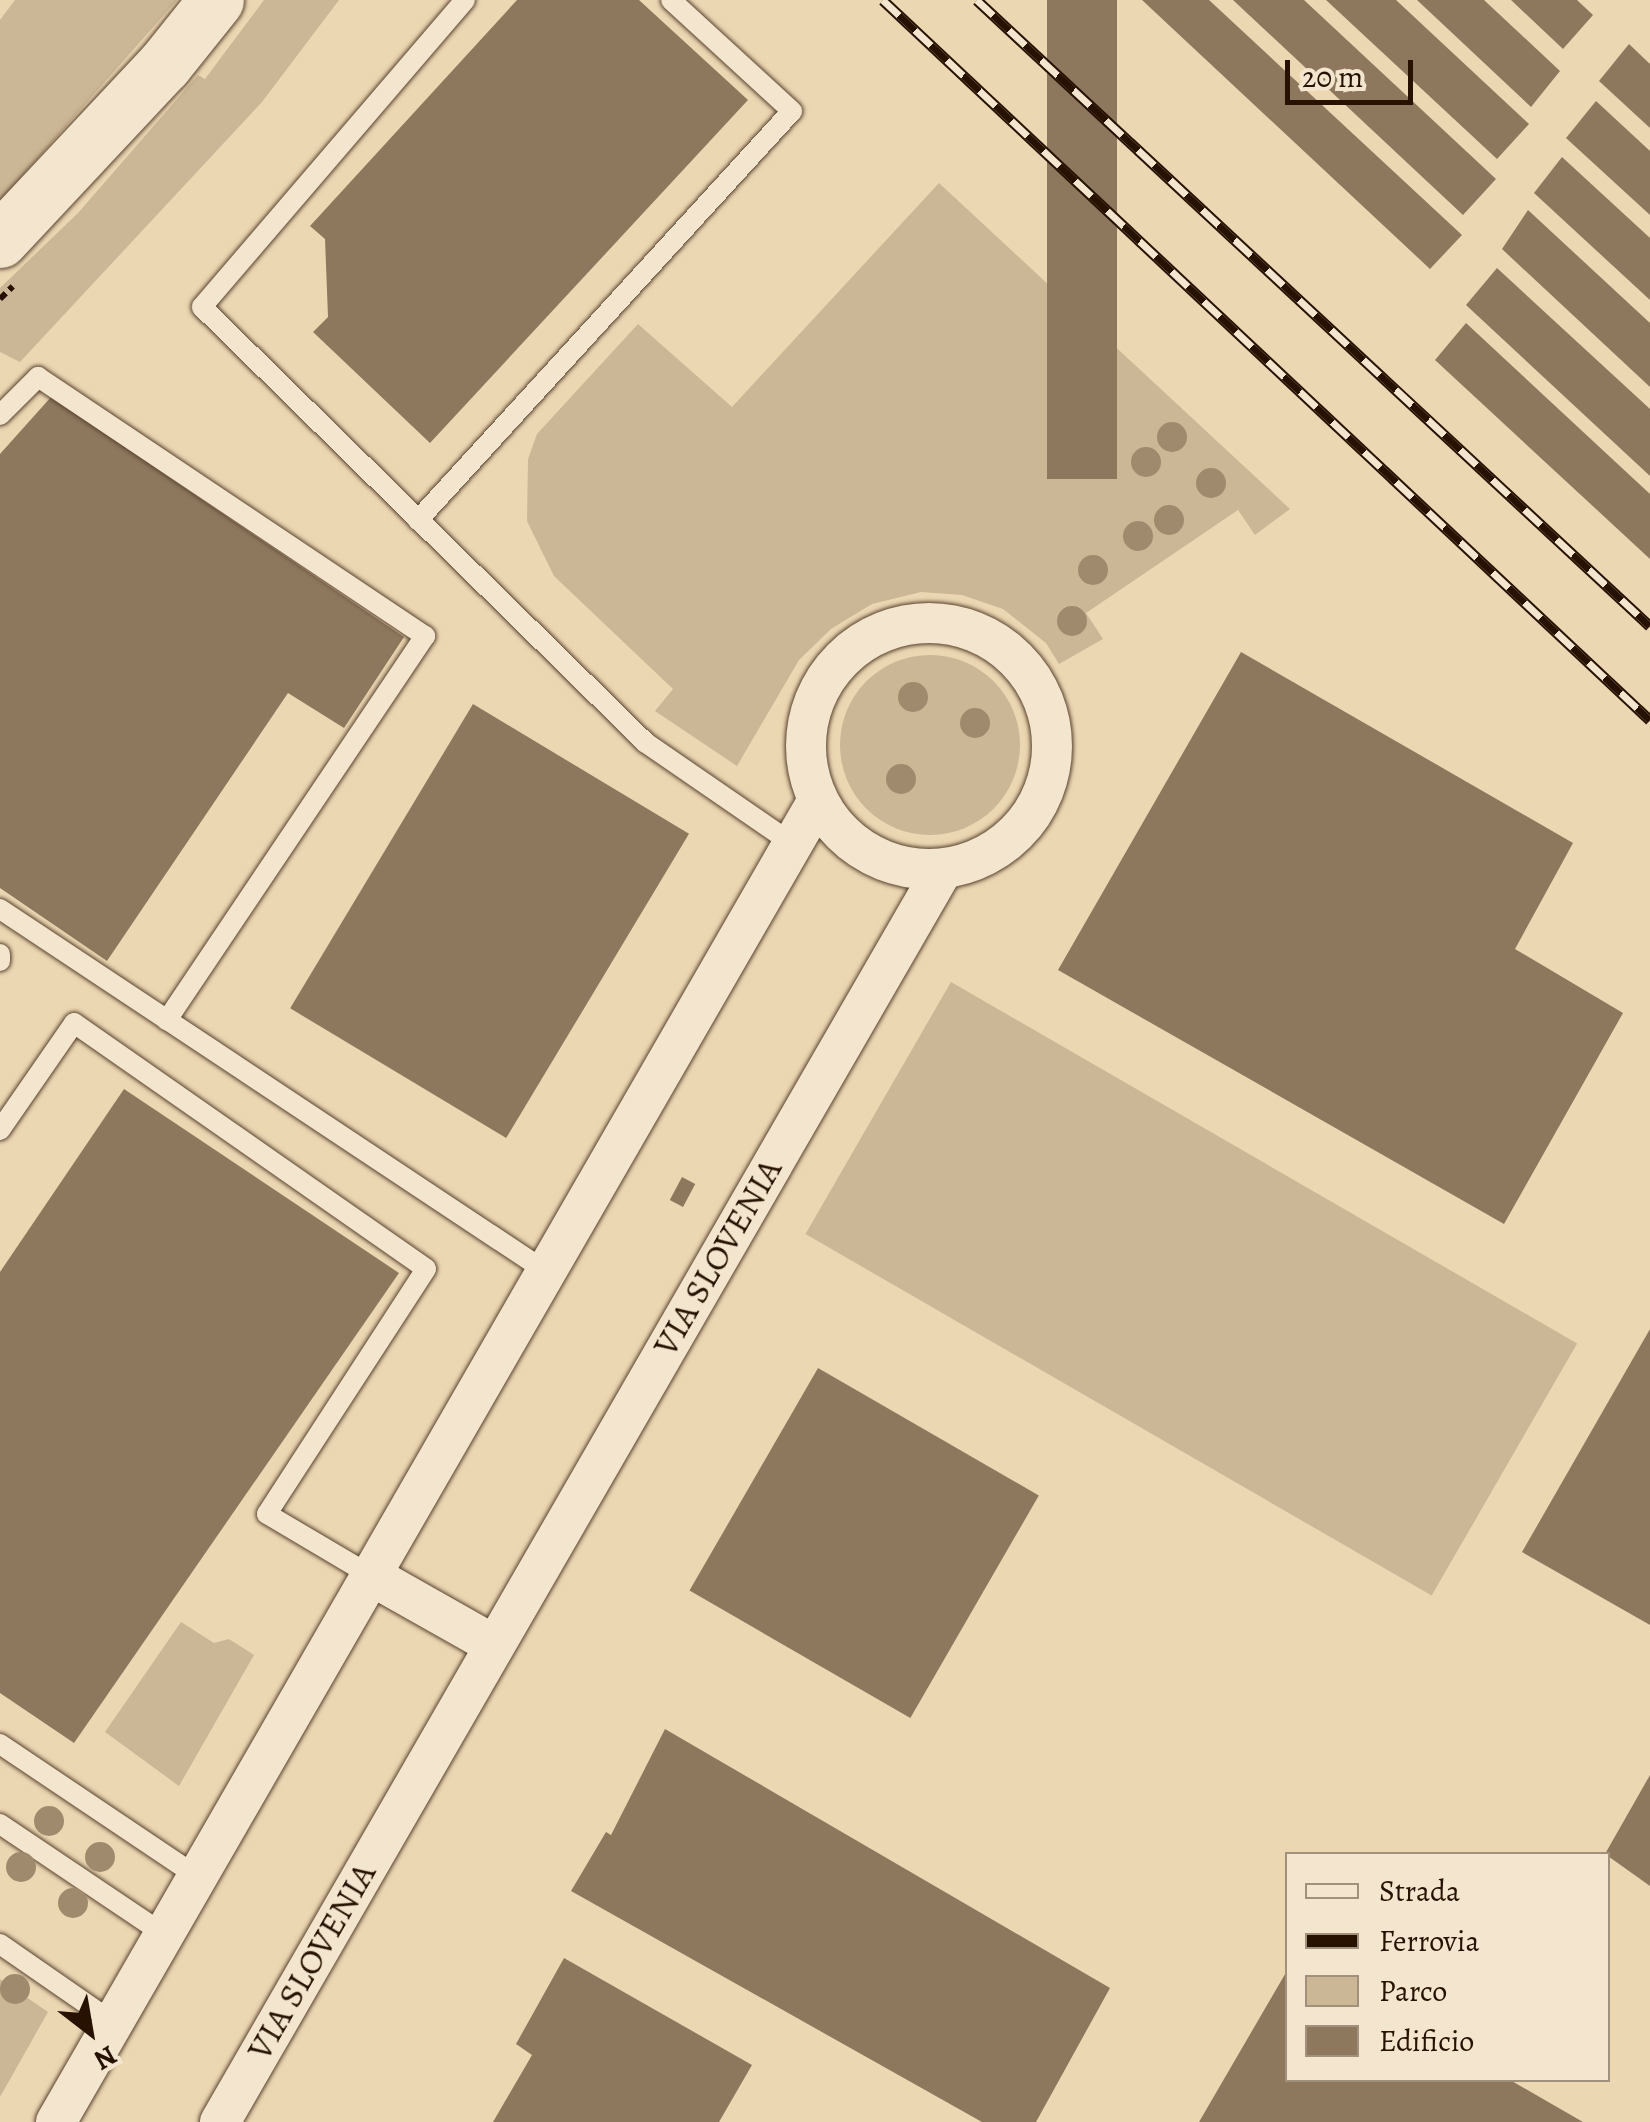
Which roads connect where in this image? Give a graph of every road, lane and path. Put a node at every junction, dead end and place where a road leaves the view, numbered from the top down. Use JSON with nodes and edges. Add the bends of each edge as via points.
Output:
{"nodes":[{"id":1,"x":216,"y":0,"type":"edge"},
{"id":2,"x":465,"y":0,"type":"edge"},
{"id":3,"x":670,"y":0,"type":"edge"},
{"id":4,"x":0,"y":240,"type":"edge"},
{"id":5,"x":0,"y":416,"type":"edge"},
{"id":6,"x":418,"y":520,"type":"junction"},
{"id":7,"x":818,"y":802,"type":"junction"},
{"id":8,"x":794,"y":844,"type":"junction"},
{"id":9,"x":943,"y":869,"type":"junction"},
{"id":10,"x":0,"y":909,"type":"edge"},
{"id":11,"x":167,"y":1020,"type":"junction"},
{"id":12,"x":0,"y":1130,"type":"edge"},
{"id":13,"x":547,"y":1272,"type":"junction"},
{"id":14,"x":372,"y":1576,"type":"junction"},
{"id":15,"x":492,"y":1644,"type":"junction"},
{"id":16,"x":0,"y":1744,"type":"edge"},
{"id":17,"x":0,"y":1824,"type":"edge"},
{"id":18,"x":198,"y":1877,"type":"junction"},
{"id":19,"x":165,"y":1935,"type":"junction"},
{"id":20,"x":0,"y":1944,"type":"edge"},
{"id":21,"x":114,"y":2023,"type":"junction"},
{"id":22,"x":56,"y":2122,"type":"edge"},
{"id":23,"x":220,"y":2122,"type":"edge"}],
"edges":[{"from":1,"to":4,"type":"main road"},
{"from":2,"to":6,"type":"lane","via":[[202,307]]},
{"from":3,"to":6,"type":"lane","via":[[792,111]]},
{"from":5,"to":11,"type":"lane","via":[[38,377],[425,636]]},
{"from":6,"to":8,"type":"lane","via":[[646,743]]},
{"from":7,"to":8,"type":"street"},
{"from":7,"to":9,"type":"street","via":[[839,832],[870,856],[905,868]]},
{"from":7,"to":9,"type":"street","via":[[805,762],[807,721],[822,682],[850,650],[886,630],[927,621],[980,634],[1005,648],[1033,679],[1050,717],[1052,758],[1041,799],[1017,833],[983,857]]},
{"from":8,"to":13,"type":"street"},
{"from":9,"to":15,"type":"street","name":"VIA SLOVENIA"},
{"from":10,"to":11,"type":"lane"},
{"from":11,"to":13,"type":"lane"},
{"from":12,"to":14,"type":"lane","via":[[74,1023],[426,1269],[267,1514]]},
{"from":13,"to":14,"type":"street"},
{"from":14,"to":15,"type":"street"},
{"from":14,"to":18,"type":"street"},
{"from":15,"to":23,"type":"street","name":"VIA SLOVENIA"},
{"from":16,"to":18,"type":"lane"},
{"from":17,"to":19,"type":"lane"},
{"from":18,"to":19,"type":"street"},
{"from":19,"to":21,"type":"street"},
{"from":20,"to":21,"type":"lane"},
{"from":21,"to":22,"type":"street"}]}
